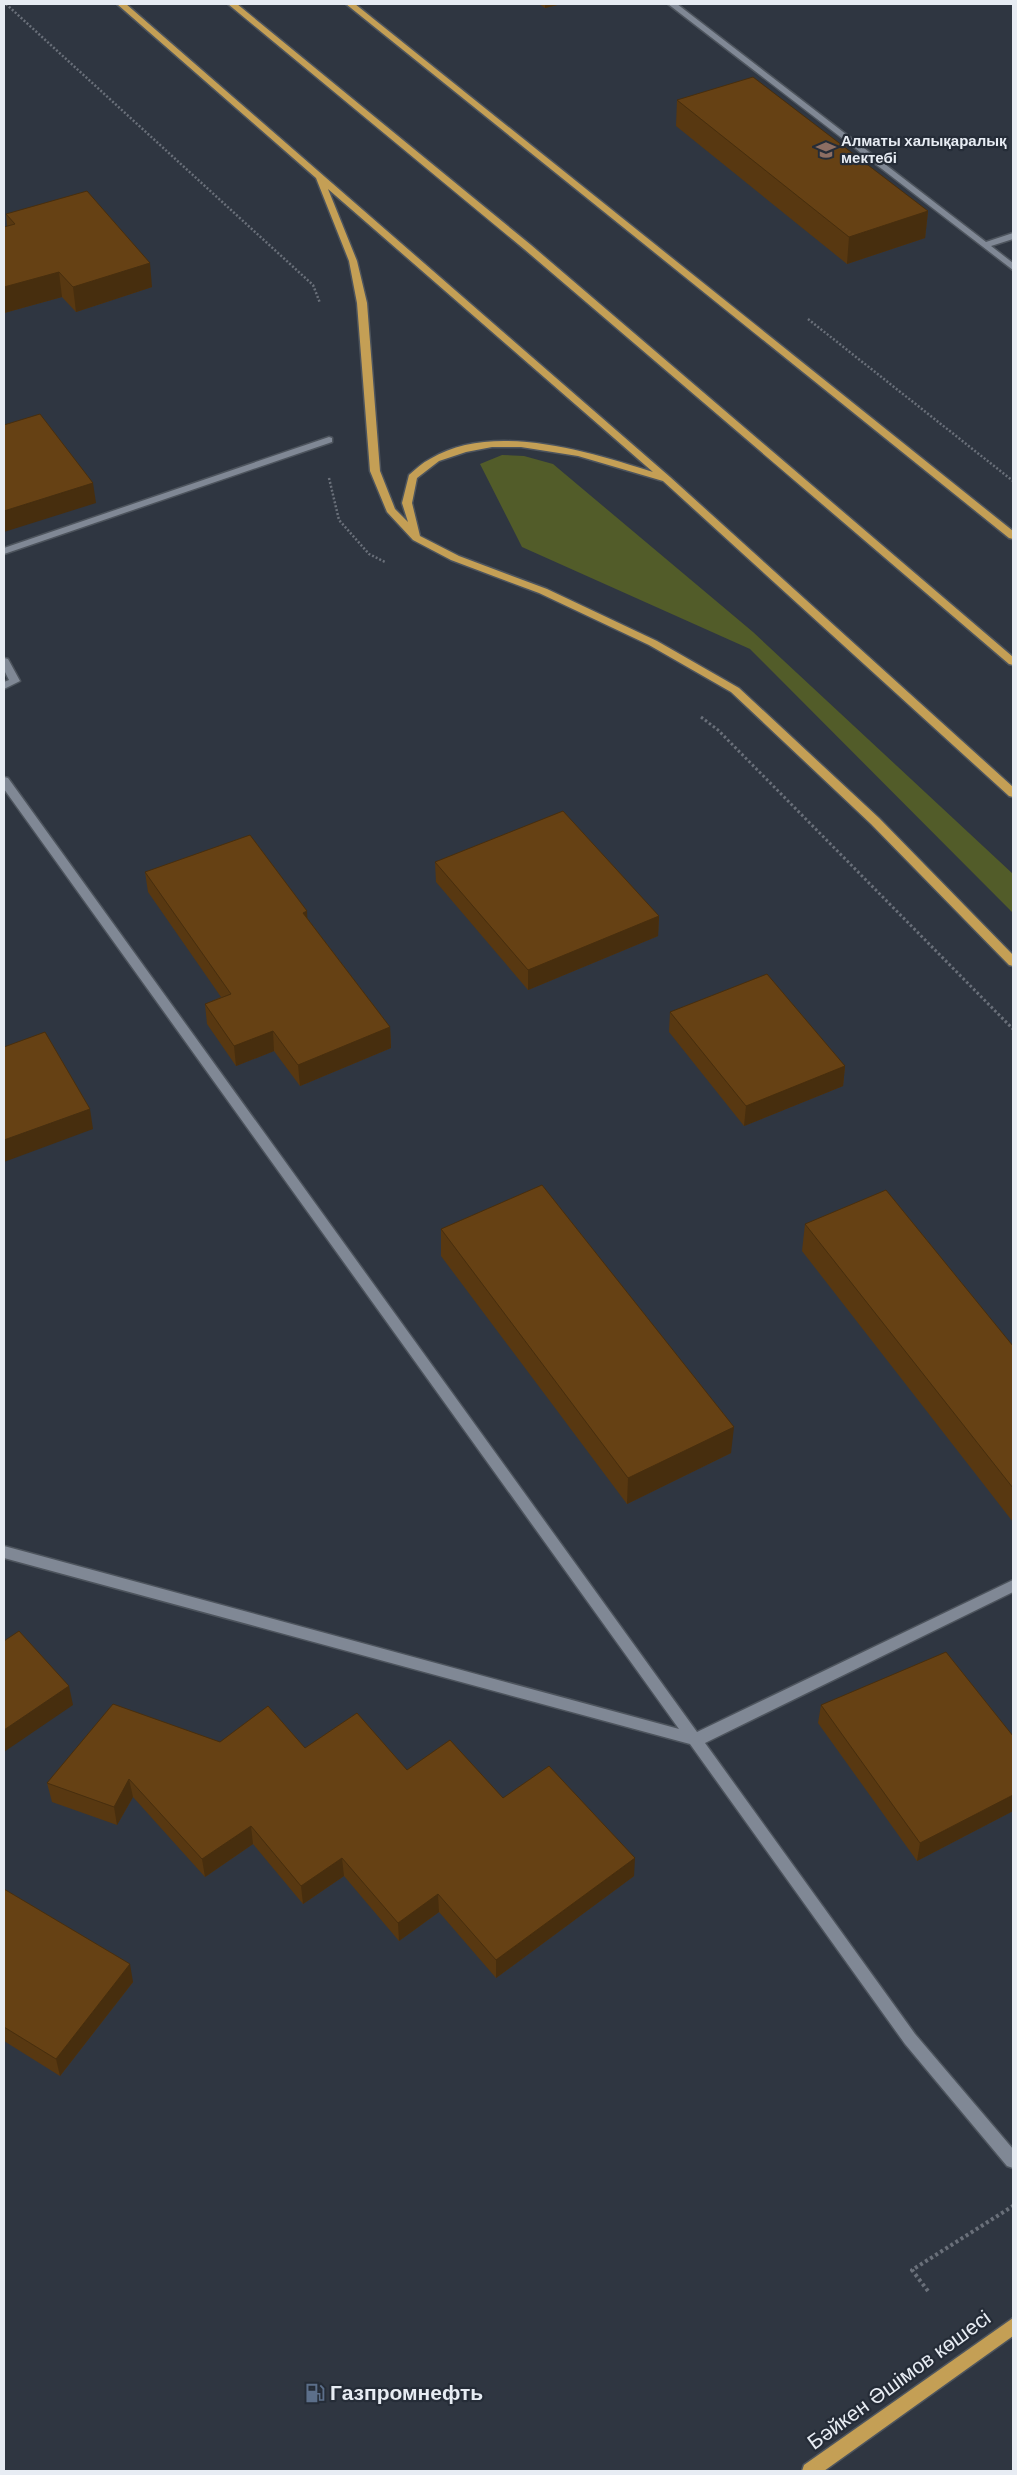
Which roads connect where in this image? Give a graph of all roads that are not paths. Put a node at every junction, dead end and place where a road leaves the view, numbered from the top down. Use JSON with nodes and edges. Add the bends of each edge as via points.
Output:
{"nodes":[{"id":1,"x":121,"y":4,"type":"edge"},
{"id":2,"x":232,"y":4,"type":"edge"},
{"id":3,"x":350,"y":4,"type":"edge"},
{"id":4,"x":672,"y":4,"type":"edge"},
{"id":5,"x":319,"y":177,"type":"junction"},
{"id":6,"x":1013,"y":236,"type":"edge"},
{"id":7,"x":985,"y":245,"type":"junction"},
{"id":8,"x":1013,"y":267,"type":"edge"},
{"id":9,"x":329,"y":440,"type":"dead end"},
{"id":10,"x":667,"y":480,"type":"junction"},
{"id":11,"x":1013,"y":536,"type":"edge"},
{"id":12,"x":417,"y":538,"type":"junction"},
{"id":13,"x":4,"y":551,"type":"edge"},
{"id":14,"x":4,"y":661,"type":"edge"},
{"id":15,"x":1013,"y":662,"type":"edge"},
{"id":16,"x":4,"y":686,"type":"edge"},
{"id":17,"x":4,"y":781,"type":"edge"},
{"id":18,"x":1013,"y":793,"type":"edge"},
{"id":19,"x":1013,"y":962,"type":"edge"},
{"id":20,"x":4,"y":1552,"type":"edge"},
{"id":21,"x":1013,"y":1586,"type":"edge"},
{"id":22,"x":696,"y":1740,"type":"junction"},
{"id":23,"x":1013,"y":2161,"type":"edge"},
{"id":24,"x":1013,"y":2326,"type":"edge"},
{"id":25,"x":810,"y":2471,"type":"edge"}],
"edges":[{"from":1,"to":5,"type":"main road"},
{"from":2,"to":15,"type":"main road","via":[[362,109],[761,445]]},
{"from":3,"to":11,"type":"main road"},
{"from":4,"to":7,"type":"street"},
{"from":5,"to":10,"type":"main road"},
{"from":5,"to":12,"type":"main road","via":[[353,261],[362,303],[375,471],[390,510]]},
{"from":6,"to":7,"type":"street"},
{"from":7,"to":8,"type":"street"},
{"from":9,"to":13,"type":"street"},
{"from":10,"to":12,"type":"main road","via":[[573,451],[520,444],[478,446],[436,459],[412,477],[407,503]]},
{"from":10,"to":18,"type":"main road"},
{"from":12,"to":19,"type":"main road","via":[[455,558],[542,591],[653,643],[735,690],[875,821]]},
{"from":14,"to":16,"type":"street","via":[[15,680]]},
{"from":17,"to":22,"type":"street"},
{"from":20,"to":22,"type":"street"},
{"from":21,"to":22,"type":"street"},
{"from":22,"to":23,"type":"street","via":[[910,2039]]},
{"from":24,"to":25,"type":"main road","name":"Бәйкен Әшімов көшесі"}]}
